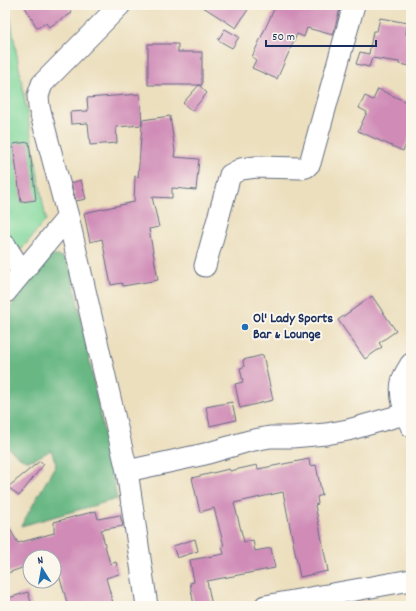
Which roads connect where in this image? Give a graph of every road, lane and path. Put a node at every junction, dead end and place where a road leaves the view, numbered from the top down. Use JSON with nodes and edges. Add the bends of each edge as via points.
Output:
{"nodes":[{"id":1,"x":120,"y":5,"type":"edge"},
{"id":2,"x":354,"y":5,"type":"edge"},
{"id":3,"x":68,"y":217,"type":"junction"},
{"id":4,"x":5,"y":245,"type":"edge"},
{"id":5,"x":205,"y":266,"type":"dead end"},
{"id":6,"x":22,"y":272,"type":"junction"},
{"id":7,"x":5,"y":293,"type":"edge"},
{"id":8,"x":411,"y":364,"type":"edge"},
{"id":9,"x":408,"y":420,"type":"edge"},
{"id":10,"x":127,"y":471,"type":"junction"},
{"id":11,"x":411,"y":580,"type":"edge"},
{"id":12,"x":147,"y":606,"type":"edge"},
{"id":13,"x":265,"y":606,"type":"edge"}],
"edges":[{"from":1,"to":3,"type":"street","via":[[42,84],[38,96]]},
{"from":2,"to":5,"type":"street","via":[[310,162],[301,168],[256,167],[241,169],[230,175]]},
{"from":3,"to":6,"type":"street"},
{"from":3,"to":10,"type":"street"},
{"from":4,"to":6,"type":"street"},
{"from":6,"to":7,"type":"street"},
{"from":8,"to":9,"type":"street","via":[[402,381],[402,396]]},
{"from":9,"to":10,"type":"street","via":[[326,434],[249,440],[205,454]]},
{"from":10,"to":12,"type":"street"},
{"from":11,"to":13,"type":"street"}]}
